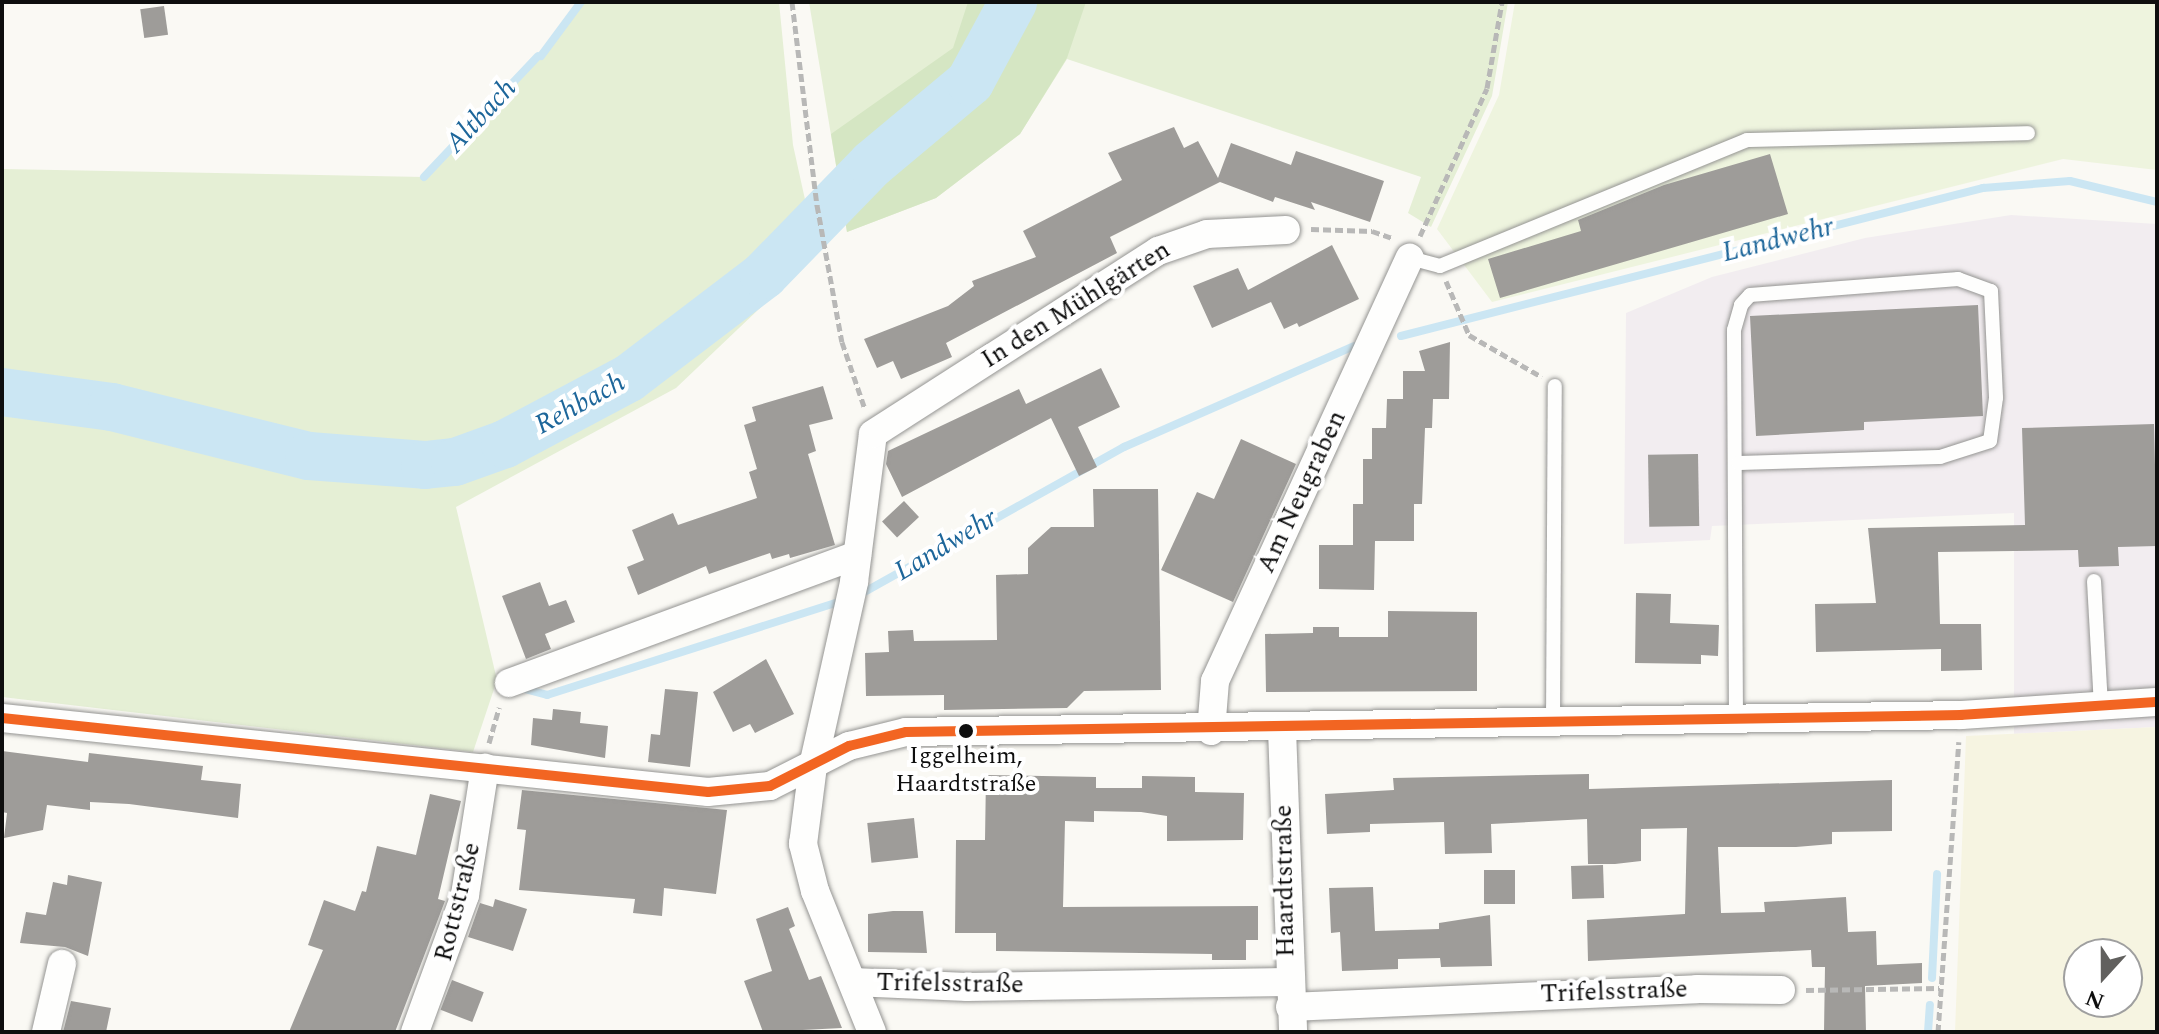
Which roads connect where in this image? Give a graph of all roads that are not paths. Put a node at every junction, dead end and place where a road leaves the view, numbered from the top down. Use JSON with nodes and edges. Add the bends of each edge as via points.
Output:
{"nodes":[{"id":1,"x":2028,"y":133,"type":"dead end"},
{"id":2,"x":1286,"y":230,"type":"road end"},
{"id":3,"x":1410,"y":258,"type":"joint"},
{"id":4,"x":1555,"y":386,"type":"road end"},
{"id":5,"x":1738,"y":463,"type":"junction"},
{"id":6,"x":853,"y":581,"type":"junction"},
{"id":7,"x":2094,"y":581,"type":"dead end"},
{"id":8,"x":509,"y":683,"type":"road end"},
{"id":9,"x":2157,"y":702,"type":"edge"},
{"id":10,"x":2101,"y":705,"type":"junction"},
{"id":11,"x":2,"y":718,"type":"edge"},
{"id":12,"x":1736,"y":719,"type":"junction"},
{"id":13,"x":1553,"y":723,"type":"junction"},
{"id":14,"x":1282,"y":729,"type":"junction"},
{"id":15,"x":1211,"y":731,"type":"junction"},
{"id":16,"x":813,"y":766,"type":"junction"},
{"id":17,"x":485,"y":768,"type":"junction"},
{"id":18,"x":62,"y":964,"type":"dead end"},
{"id":19,"x":853,"y":982,"type":"junction"},
{"id":20,"x":1781,"y":990,"type":"road end"},
{"id":21,"x":1290,"y":1007,"type":"edge"},
{"id":22,"x":46,"y":1032,"type":"edge"},
{"id":23,"x":415,"y":1032,"type":"edge"},
{"id":24,"x":872,"y":1032,"type":"edge"}],
"edges":[{"from":1,"to":3,"type":"lane","via":[[1747,140],[1440,266]]},
{"from":2,"to":6,"type":"street","name":"In den Mühlgärten","via":[[1207,234],[1158,251],[873,434]]},
{"from":3,"to":15,"type":"street","name":"Am Neugraben","via":[[1215,681]]},
{"from":4,"to":13,"type":"lane"},
{"from":5,"to":5,"type":"lane","via":[[1734,330],[1750,295],[1958,279],[1991,291],[1996,398],[1990,441],[1940,457]]},
{"from":5,"to":12,"type":"lane"},
{"from":6,"to":8,"type":"street"},
{"from":6,"to":16,"type":"street"},
{"from":7,"to":10,"type":"lane"},
{"from":9,"to":10,"type":"street"},
{"from":10,"to":12,"type":"street","via":[[1961,715]]},
{"from":11,"to":17,"type":"street"},
{"from":12,"to":13,"type":"street"},
{"from":13,"to":14,"type":"street"},
{"from":14,"to":15,"type":"street"},
{"from":14,"to":21,"type":"street","name":"Haardtstraße"},
{"from":15,"to":16,"type":"street","via":[[906,732],[874,737]]},
{"from":16,"to":17,"type":"street","via":[[770,786],[708,792]]},
{"from":16,"to":19,"type":"street","via":[[803,844],[815,891]]},
{"from":17,"to":23,"type":"street","name":"Rottstraße","via":[[465,895]]},
{"from":18,"to":22,"type":"street"},
{"from":19,"to":21,"type":"street","name":"Trifelsstraße"},
{"from":19,"to":24,"type":"street"},
{"from":20,"to":21,"type":"street","name":"Trifelsstraße","via":[[1635,991]]}]}
